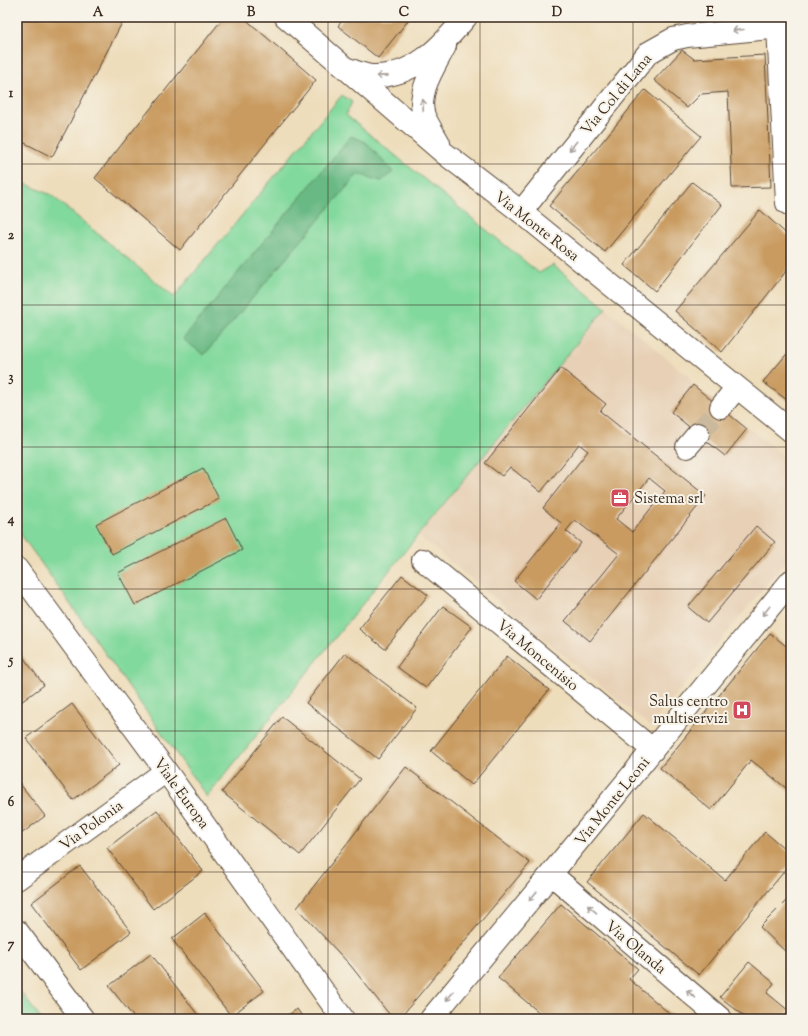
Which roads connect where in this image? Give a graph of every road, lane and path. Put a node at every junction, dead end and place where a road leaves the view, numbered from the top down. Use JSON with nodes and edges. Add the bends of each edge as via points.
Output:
{"nodes":[{"id":1,"x":286,"y":17,"type":"edge"},
{"id":2,"x":466,"y":17,"type":"edge"},
{"id":3,"x":686,"y":26,"type":"edge"},
{"id":4,"x":785,"y":27,"type":"edge"},
{"id":5,"x":450,"y":36,"type":"junction"},
{"id":6,"x":342,"y":68,"type":"junction"},
{"id":7,"x":444,"y":153,"type":"junction"},
{"id":8,"x":791,"y":205,"type":"edge"},
{"id":9,"x":521,"y":212,"type":"junction"},
{"id":10,"x":737,"y":387,"type":"junction"},
{"id":11,"x":721,"y":407,"type":"tunnel mouth"},
{"id":12,"x":791,"y":431,"type":"edge"},
{"id":13,"x":423,"y":560,"type":"dead end"},
{"id":14,"x":17,"y":569,"type":"edge"},
{"id":15,"x":791,"y":581,"type":"edge"},
{"id":16,"x":653,"y":750,"type":"junction"},
{"id":17,"x":166,"y":770,"type":"junction"},
{"id":18,"x":552,"y":874,"type":"junction"},
{"id":19,"x":17,"y":879,"type":"edge"},
{"id":20,"x":17,"y":932,"type":"edge"},
{"id":21,"x":83,"y":1019,"type":"edge"},
{"id":22,"x":343,"y":1019,"type":"edge"},
{"id":23,"x":431,"y":1019,"type":"edge"},
{"id":24,"x":721,"y":1019,"type":"edge"}],
"edges":[{"from":1,"to":6,"type":"street","name":"Via Monte Rosa"},
{"from":2,"to":5,"type":"street"},
{"from":4,"to":3,"type":"street","name":"Via Col di Lana","one_way":true},
{"from":3,"to":9,"type":"street","name":"Via Col di Lana","one_way":true,"via":[[673,39],[648,53]]},
{"from":4,"to":8,"type":"street","via":[[787,203]]},
{"from":5,"to":6,"type":"street","one_way":true,"via":[[417,64],[392,75],[370,76]]},
{"from":7,"to":5,"type":"street","one_way":true,"via":[[424,115],[422,100],[426,84]]},
{"from":6,"to":7,"type":"street","name":"Via Monte Rosa"},
{"from":7,"to":9,"type":"street","name":"Via Monte Rosa"},
{"from":9,"to":10,"type":"street","name":"Via Monte Rosa"},
{"from":10,"to":11,"type":"street"},
{"from":10,"to":12,"type":"street","name":"Via Monte Rosa"},
{"from":13,"to":16,"type":"street","name":"Via Moncenisio"},
{"from":14,"to":17,"type":"street","name":"Viale Europa"},
{"from":15,"to":16,"type":"street","name":"Via Monte Leoni","one_way":true},
{"from":16,"to":18,"type":"street","name":"Via Monte Leoni"},
{"from":17,"to":19,"type":"street","name":"Via Polonia"},
{"from":17,"to":22,"type":"street","name":"Viale Europa"},
{"from":18,"to":23,"type":"street","name":"Via Monte Leoni","one_way":true},
{"from":24,"to":18,"type":"street","name":"Via Olanda","one_way":true},
{"from":20,"to":21,"type":"street"}]}
